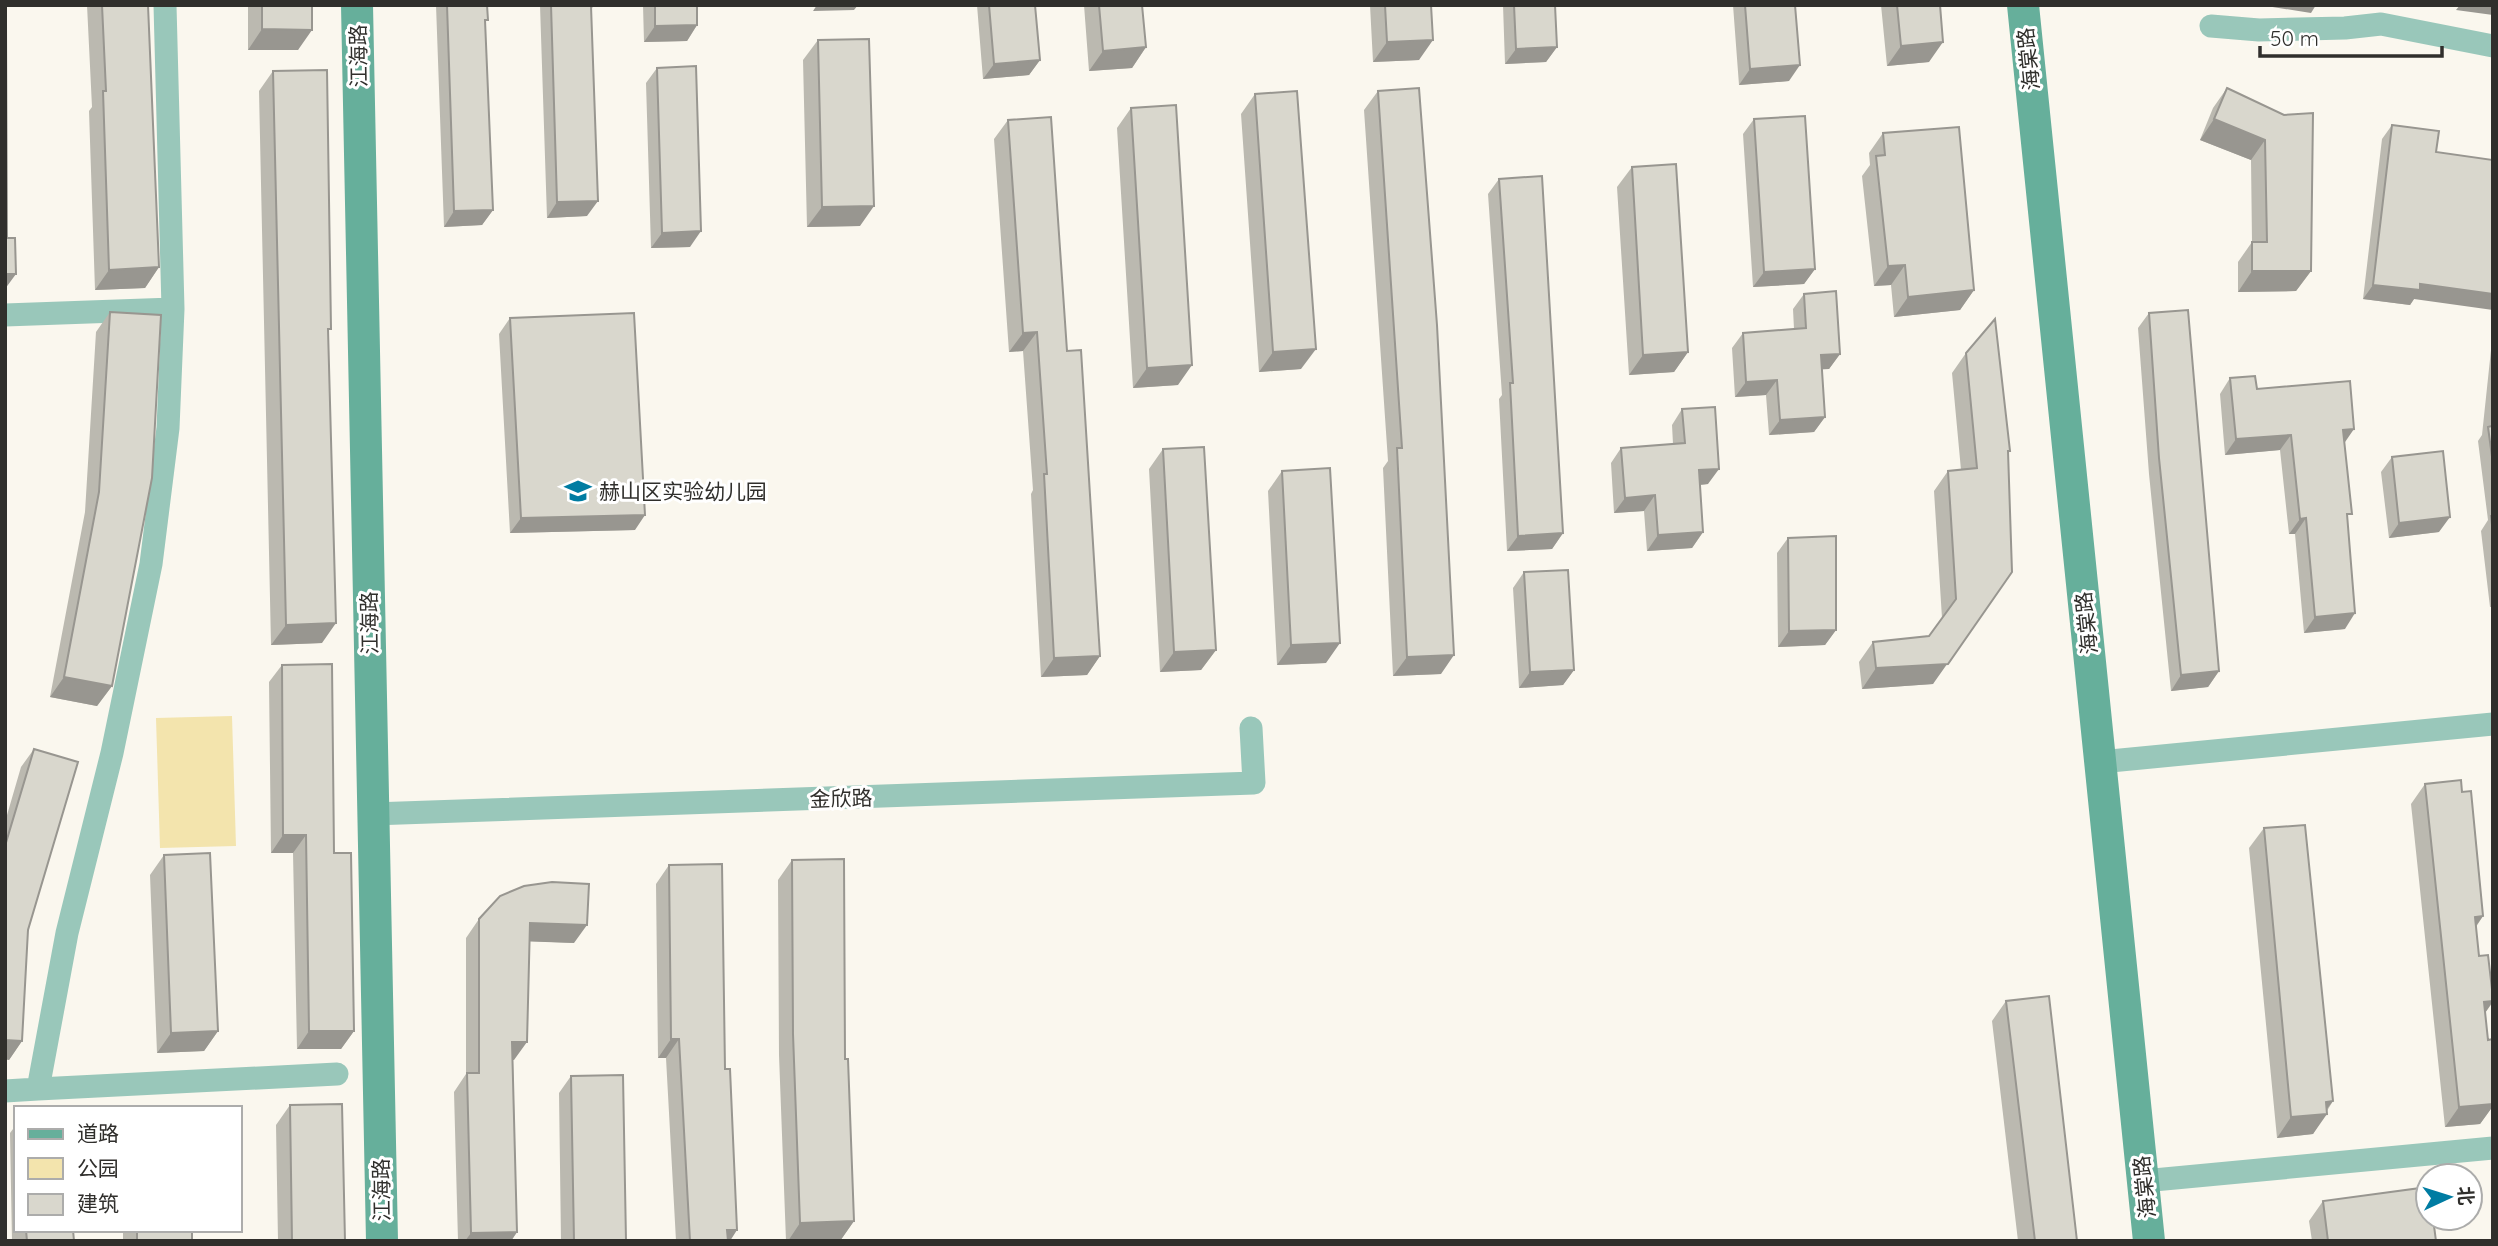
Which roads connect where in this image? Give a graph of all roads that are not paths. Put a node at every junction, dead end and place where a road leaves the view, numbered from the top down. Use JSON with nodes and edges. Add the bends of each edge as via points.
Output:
{"nodes":[{"id":1,"x":165,"y":5,"type":"edge"},
{"id":2,"x":357,"y":5,"type":"edge"},
{"id":3,"x":2023,"y":5,"type":"edge"},
{"id":4,"x":2211,"y":26,"type":"dead end"},
{"id":5,"x":2493,"y":46,"type":"edge"},
{"id":6,"x":173,"y":309,"type":"junction"},
{"id":7,"x":5,"y":316,"type":"edge"},
{"id":8,"x":2493,"y":724,"type":"edge"},
{"id":9,"x":1251,"y":728,"type":"dead end"},
{"id":10,"x":2100,"y":762,"type":"junction"},
{"id":11,"x":372,"y":814,"type":"junction"},
{"id":12,"x":337,"y":1074,"type":"dead end"},
{"id":13,"x":38,"y":1089,"type":"junction"},
{"id":14,"x":5,"y":1091,"type":"edge"},
{"id":15,"x":2493,"y":1148,"type":"edge"},
{"id":16,"x":2143,"y":1181,"type":"junction"},
{"id":17,"x":382,"y":1241,"type":"edge"},
{"id":18,"x":2149,"y":1241,"type":"edge"}],
"edges":[{"from":1,"to":6,"type":"street"},
{"from":2,"to":11,"type":"street","name":"江海路"},
{"from":3,"to":10,"type":"street","name":"海棠路"},
{"from":4,"to":5,"type":"street","via":[[2259,30],[2381,24]]},
{"from":6,"to":7,"type":"street"},
{"from":6,"to":13,"type":"street","via":[[168,428],[151,564],[112,752],[67,933]]},
{"from":8,"to":10,"type":"street"},
{"from":9,"to":11,"type":"street","name":"金欣路","via":[[1254,783]]},
{"from":10,"to":16,"type":"street","name":"海棠路"},
{"from":11,"to":17,"type":"street","name":"江海路"},
{"from":12,"to":13,"type":"street"},
{"from":13,"to":14,"type":"street"},
{"from":15,"to":16,"type":"street"},
{"from":16,"to":18,"type":"street","name":"海棠路"}]}
